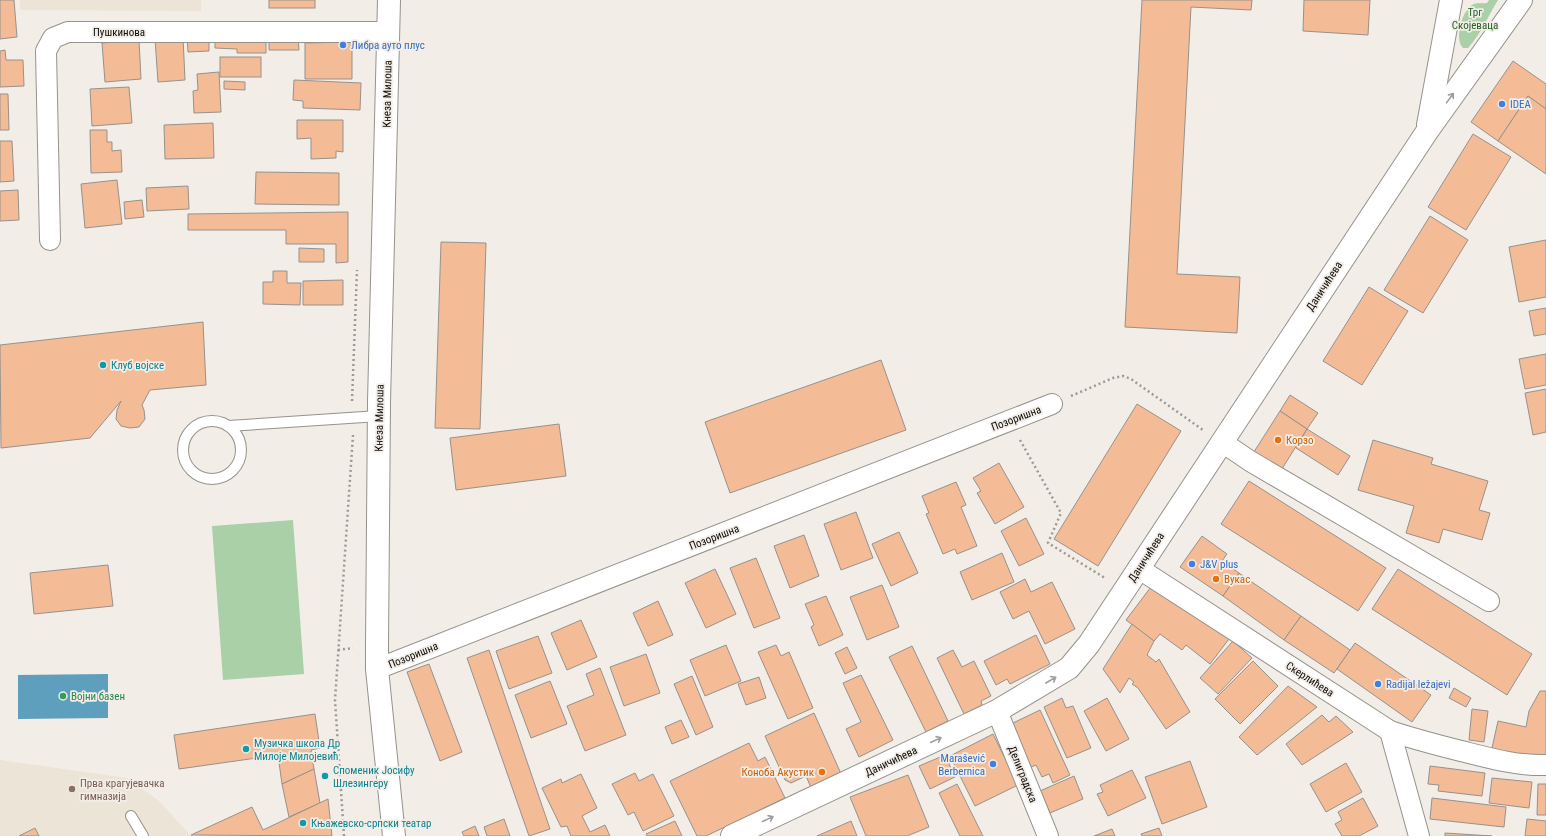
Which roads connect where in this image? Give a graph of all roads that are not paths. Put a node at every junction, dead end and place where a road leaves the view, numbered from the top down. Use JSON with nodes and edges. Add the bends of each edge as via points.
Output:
{"nodes":[{"id":1,"x":389,"y":0,"type":"edge"},
{"id":2,"x":1451,"y":0,"type":"edge"},
{"id":3,"x":1521,"y":0,"type":"edge"},
{"id":4,"x":389,"y":32,"type":"junction"},
{"id":5,"x":1442,"y":42,"type":"junction"},
{"id":6,"x":1489,"y":44,"type":"junction"},
{"id":7,"x":1428,"y":130,"type":"junction"},
{"id":8,"x":50,"y":240,"type":"dead end"},
{"id":9,"x":1052,"y":404,"type":"road end"},
{"id":10,"x":379,"y":416,"type":"junction"},
{"id":11,"x":228,"y":426,"type":"junction"},
{"id":12,"x":1222,"y":442,"type":"junction"},
{"id":13,"x":1138,"y":568,"type":"junction"},
{"id":14,"x":1489,"y":602,"type":"dead end"},
{"id":15,"x":377,"y":669,"type":"junction"},
{"id":16,"x":997,"y":711,"type":"junction"},
{"id":17,"x":1390,"y":731,"type":"junction"},
{"id":18,"x":1546,"y":765,"type":"edge"},
{"id":19,"x":131,"y":816,"type":"dead end"},
{"id":20,"x":143,"y":836,"type":"edge"},
{"id":21,"x":394,"y":836,"type":"edge"},
{"id":22,"x":732,"y":836,"type":"edge"},
{"id":23,"x":1048,"y":836,"type":"edge"},
{"id":24,"x":1419,"y":836,"type":"edge"}],
"edges":[{"from":1,"to":4,"type":"street","name":"Кнеза Милоша"},
{"from":2,"to":5,"type":"street","name":"Даничићева"},
{"from":3,"to":6,"type":"street","name":"Даничићева"},
{"from":4,"to":8,"type":"street","name":"Пушкинова","via":[[68,32],[54,38],[46,52]]},
{"from":4,"to":10,"type":"street","name":"Кнеза Милоша"},
{"from":5,"to":6,"type":"street","via":[[1452,58],[1463,61],[1470,59]]},
{"from":5,"to":7,"type":"street","name":"Даничићева"},
{"from":7,"to":6,"type":"street","name":"Даничићева","one_way":true},
{"from":7,"to":12,"type":"street","name":"Даничићева"},
{"from":9,"to":15,"type":"street","name":"Позоришна"},
{"from":10,"to":11,"type":"lane"},
{"from":10,"to":15,"type":"street","name":"Кнеза Милоша"},
{"from":11,"to":11,"type":"lane","via":[[239,441],[241,451],[234,469],[218,479],[199,476],[189,468],[183,454],[187,437],[192,429],[200,424],[218,422]]},
{"from":12,"to":13,"type":"street","name":"Даничићева"},
{"from":12,"to":14,"type":"street"},
{"from":16,"to":13,"type":"street","name":"Даничићева","one_way":true,"via":[[1068,668],[1089,644]]},
{"from":13,"to":17,"type":"street","name":"Скерлићева"},
{"from":15,"to":21,"type":"street","name":"Кнеза Милоша"},
{"from":22,"to":16,"type":"street","name":"Даничићева","one_way":true},
{"from":16,"to":23,"type":"street","name":"Делиградска"},
{"from":17,"to":18,"type":"street","name":"Скерлићева","via":[[1490,759],[1527,766]]},
{"from":17,"to":24,"type":"street"},
{"from":19,"to":20,"type":"lane"}]}
